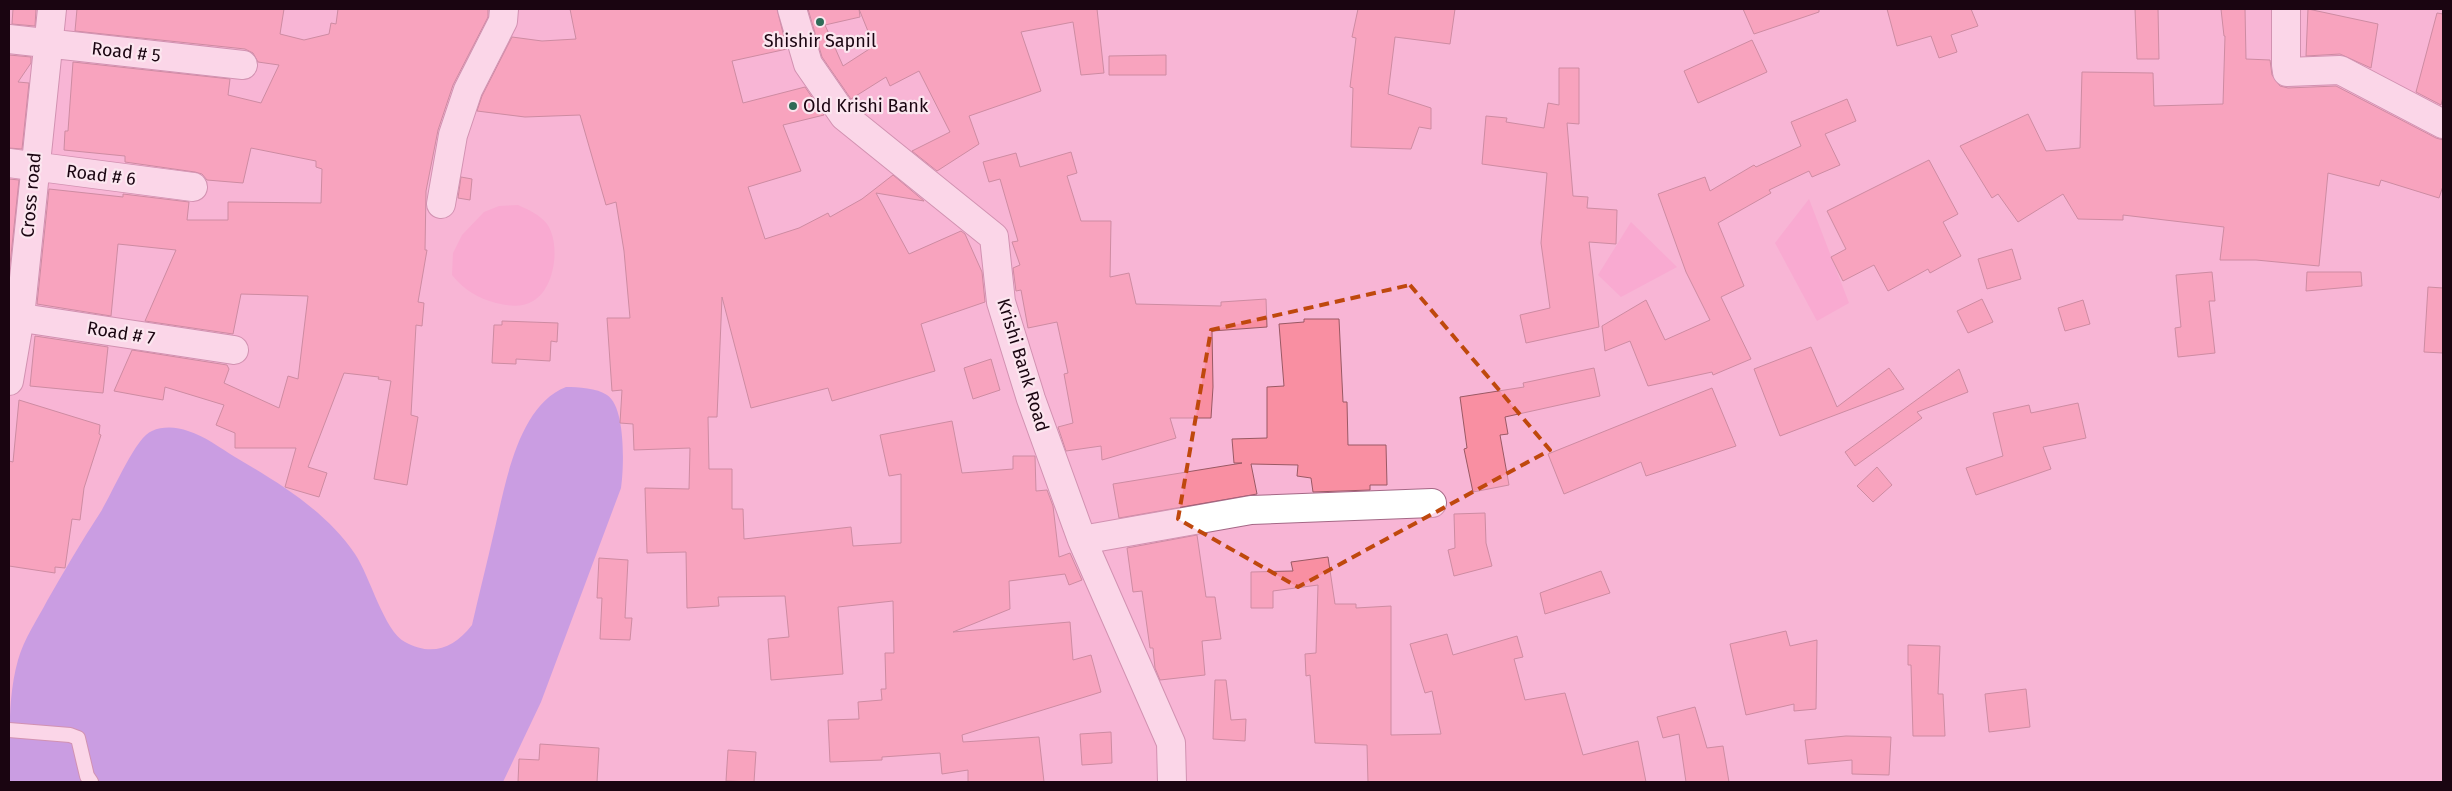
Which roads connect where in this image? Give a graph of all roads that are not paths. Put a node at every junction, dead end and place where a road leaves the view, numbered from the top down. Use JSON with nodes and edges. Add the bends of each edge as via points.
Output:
{"nodes":[{"id":1,"x":52,"y":9,"type":"edge"},
{"id":2,"x":504,"y":9,"type":"edge"},
{"id":3,"x":792,"y":9,"type":"edge"},
{"id":4,"x":2286,"y":9,"type":"edge"},
{"id":5,"x":9,"y":39,"type":"edge"},
{"id":6,"x":47,"y":43,"type":"junction"},
{"id":7,"x":242,"y":65,"type":"dead end"},
{"id":8,"x":2443,"y":124,"type":"edge"},
{"id":9,"x":21,"y":165,"type":"edge"},
{"id":10,"x":193,"y":187,"type":"dead end"},
{"id":11,"x":441,"y":204,"type":"dead end"},
{"id":12,"x":14,"y":317,"type":"edge"},
{"id":13,"x":234,"y":350,"type":"dead end"},
{"id":14,"x":9,"y":381,"type":"edge"},
{"id":15,"x":1432,"y":503,"type":"dead end"},
{"id":16,"x":1082,"y":540,"type":"junction"},
{"id":17,"x":9,"y":730,"type":"edge"},
{"id":18,"x":91,"y":782,"type":"edge"},
{"id":19,"x":1172,"y":782,"type":"edge"}],
"edges":[{"from":1,"to":6,"type":"street","name":"Cross road"},
{"from":2,"to":11,"type":"street","via":[[503,21],[468,90],[453,135]]},
{"from":3,"to":16,"type":"street","name":"Krishi Bank Road","via":[[808,64],[844,116],[994,237],[1001,302],[1031,399]]},
{"from":4,"to":8,"type":"street","via":[[2288,72],[2340,70]]},
{"from":5,"to":6,"type":"street","name":"Road # 5"},
{"from":6,"to":7,"type":"street","name":"Road # 5"},
{"from":6,"to":9,"type":"street","name":"Cross road"},
{"from":9,"to":10,"type":"street","name":"Road # 6"},
{"from":9,"to":12,"type":"street","name":"Cross road"},
{"from":12,"to":13,"type":"street","name":"Road # 7"},
{"from":12,"to":14,"type":"street","name":"Cross road"},
{"from":15,"to":16,"type":"street","via":[[1251,510]]},
{"from":16,"to":19,"type":"street","name":"Krishi Bank Road","via":[[1171,743]]},
{"from":17,"to":18,"type":"lane","via":[[78,738]]}]}
